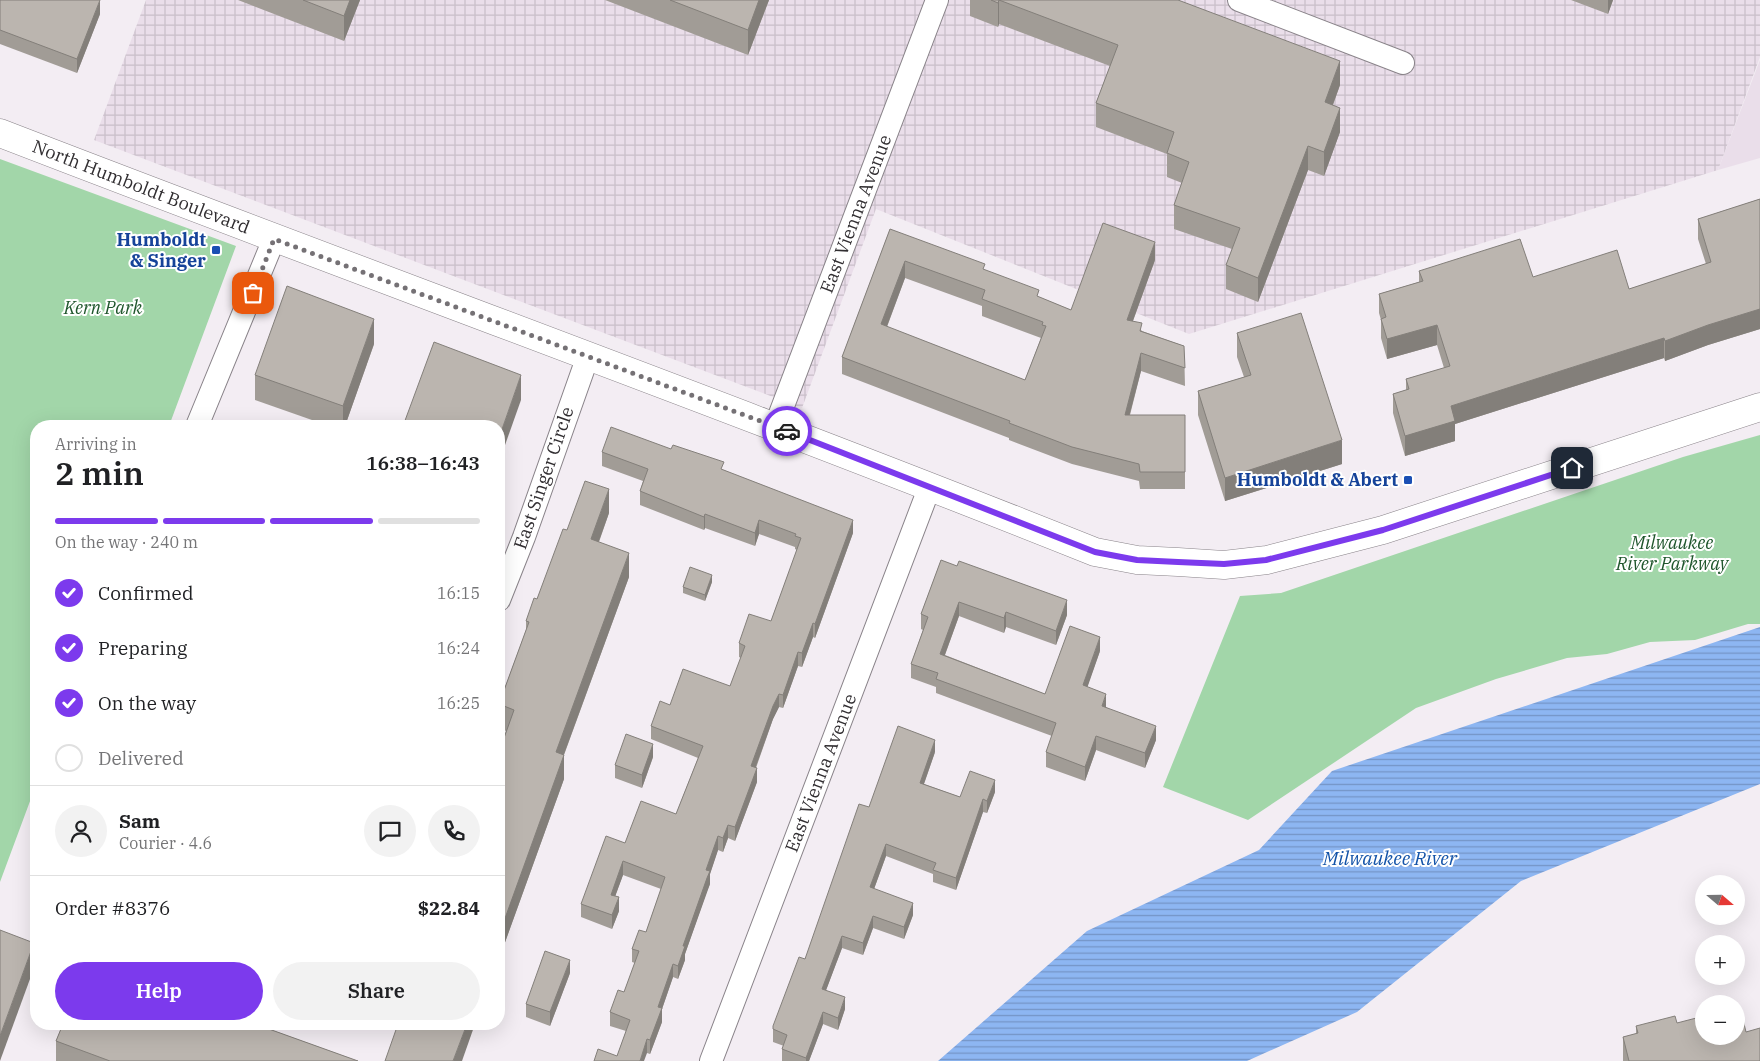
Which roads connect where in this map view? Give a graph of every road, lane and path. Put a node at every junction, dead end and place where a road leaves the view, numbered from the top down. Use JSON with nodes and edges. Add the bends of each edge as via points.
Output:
{"nodes":[{"id":1,"x":937,"y":0,"type":"edge"},
{"id":2,"x":1239,"y":0,"type":"edge"},
{"id":3,"x":1403,"y":63,"type":"dead end"},
{"id":4,"x":0,"y":133,"type":"edge"},
{"id":5,"x":274,"y":239,"type":"junction"},
{"id":6,"x":588,"y":356,"type":"junction"},
{"id":7,"x":1760,"y":407,"type":"edge"},
{"id":8,"x":199,"y":420,"type":"edge"},
{"id":9,"x":775,"y":427,"type":"junction"},
{"id":10,"x":930,"y":486,"type":"junction"},
{"id":11,"x":505,"y":585,"type":"edge"},
{"id":12,"x":711,"y":1061,"type":"edge"}],
"edges":[{"from":1,"to":9,"type":"street","name":"East Vienna Avenue"},
{"from":2,"to":3,"type":"street"},
{"from":4,"to":5,"type":"main road","name":"North Humboldt Boulevard"},
{"from":5,"to":6,"type":"main road","name":"North Humboldt Boulevard"},
{"from":5,"to":8,"type":"street"},
{"from":6,"to":9,"type":"main road","name":"North Humboldt Boulevard"},
{"from":6,"to":11,"type":"street","name":"East Singer Circle"},
{"from":7,"to":10,"type":"main road","name":"North Humboldt Boulevard","via":[[1383,530],[1266,560],[1224,564],[1137,560],[1095,552]]},
{"from":9,"to":10,"type":"main road","name":"North Humboldt Boulevard"},
{"from":10,"to":12,"type":"street","name":"East Vienna Avenue"}]}
